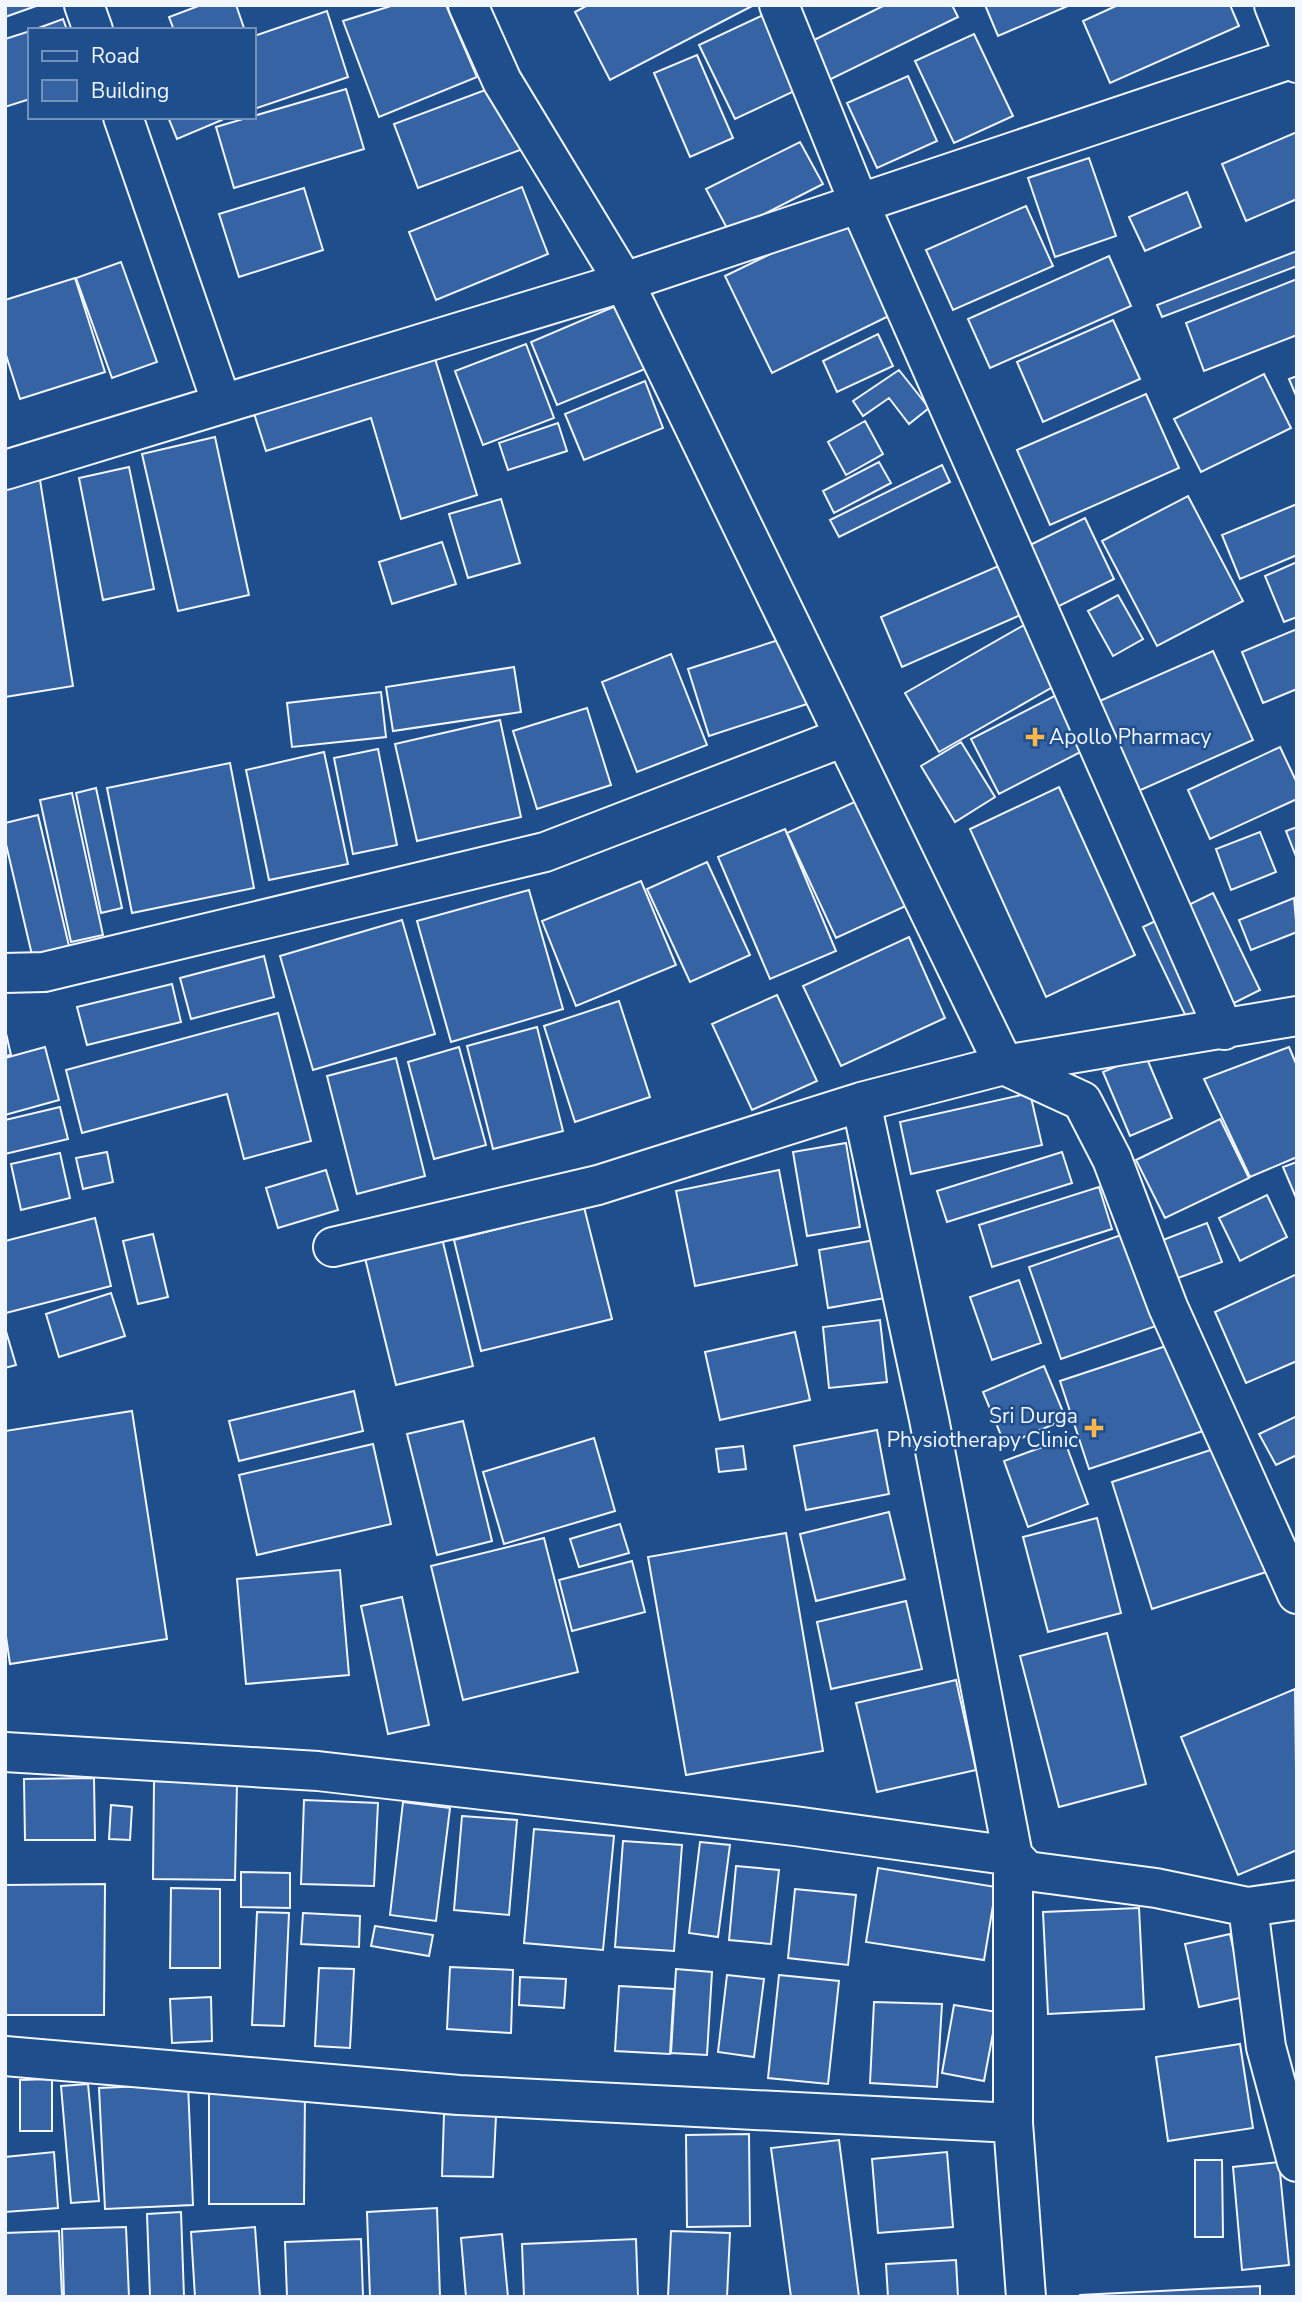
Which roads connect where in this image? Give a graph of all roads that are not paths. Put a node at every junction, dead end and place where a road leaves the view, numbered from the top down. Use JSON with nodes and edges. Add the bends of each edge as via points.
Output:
{"nodes":[{"id":1,"x":85,"y":5,"type":"edge"},
{"id":2,"x":468,"y":5,"type":"edge"},
{"id":3,"x":779,"y":5,"type":"edge"},
{"id":4,"x":1274,"y":5,"type":"edge"},
{"id":5,"x":92,"y":28,"type":"edge"},
{"id":6,"x":1296,"y":59,"type":"edge"},
{"id":7,"x":124,"y":119,"type":"edge"},
{"id":8,"x":859,"y":204,"type":"junction"},
{"id":9,"x":624,"y":282,"type":"junction"},
{"id":10,"x":222,"y":404,"type":"junction"},
{"id":11,"x":5,"y":470,"type":"edge"},
{"id":12,"x":844,"y":737,"type":"junction"},
{"id":13,"x":5,"y":973,"type":"edge"},
{"id":14,"x":1297,"y":1016,"type":"edge"},
{"id":15,"x":1224,"y":1030,"type":"junction"},
{"id":16,"x":1004,"y":1065,"type":"junction"},
{"id":17,"x":861,"y":1102,"type":"junction"},
{"id":18,"x":333,"y":1248,"type":"dead end"},
{"id":19,"x":1297,"y":1594,"type":"edge"},
{"id":20,"x":5,"y":1752,"type":"edge"},
{"id":21,"x":1013,"y":1856,"type":"junction"},
{"id":22,"x":1297,"y":1900,"type":"edge"},
{"id":23,"x":1248,"y":1907,"type":"junction"},
{"id":24,"x":5,"y":2056,"type":"edge"},
{"id":25,"x":1013,"y":2123,"type":"junction"},
{"id":26,"x":1297,"y":2162,"type":"edge"},
{"id":27,"x":1026,"y":2297,"type":"edge"}],
"edges":[{"from":1,"to":5,"type":"street"},
{"from":2,"to":9,"type":"street","via":[[502,80]]},
{"from":3,"to":8,"type":"street"},
{"from":4,"to":6,"type":"street"},
{"from":6,"to":8,"type":"street"},
{"from":7,"to":10,"type":"street"},
{"from":8,"to":9,"type":"street"},
{"from":8,"to":15,"type":"street"},
{"from":9,"to":10,"type":"street"},
{"from":9,"to":12,"type":"street"},
{"from":10,"to":11,"type":"street"},
{"from":12,"to":13,"type":"street","via":[[545,852],[44,972]]},
{"from":12,"to":16,"type":"street"},
{"from":14,"to":15,"type":"street"},
{"from":15,"to":16,"type":"street"},
{"from":16,"to":17,"type":"street"},
{"from":16,"to":19,"type":"street","via":[[1082,1101],[1112,1159],[1168,1307]]},
{"from":17,"to":18,"type":"street","via":[[598,1185]]},
{"from":17,"to":21,"type":"street","via":[[929,1419]]},
{"from":20,"to":21,"type":"street","via":[[318,1771]]},
{"from":21,"to":23,"type":"street","via":[[1027,1871],[1156,1888]]},
{"from":21,"to":25,"type":"street"},
{"from":22,"to":23,"type":"street"},
{"from":23,"to":26,"type":"street","via":[[1266,2047]]},
{"from":24,"to":25,"type":"street","via":[[459,2095]]},
{"from":25,"to":27,"type":"street"}]}
